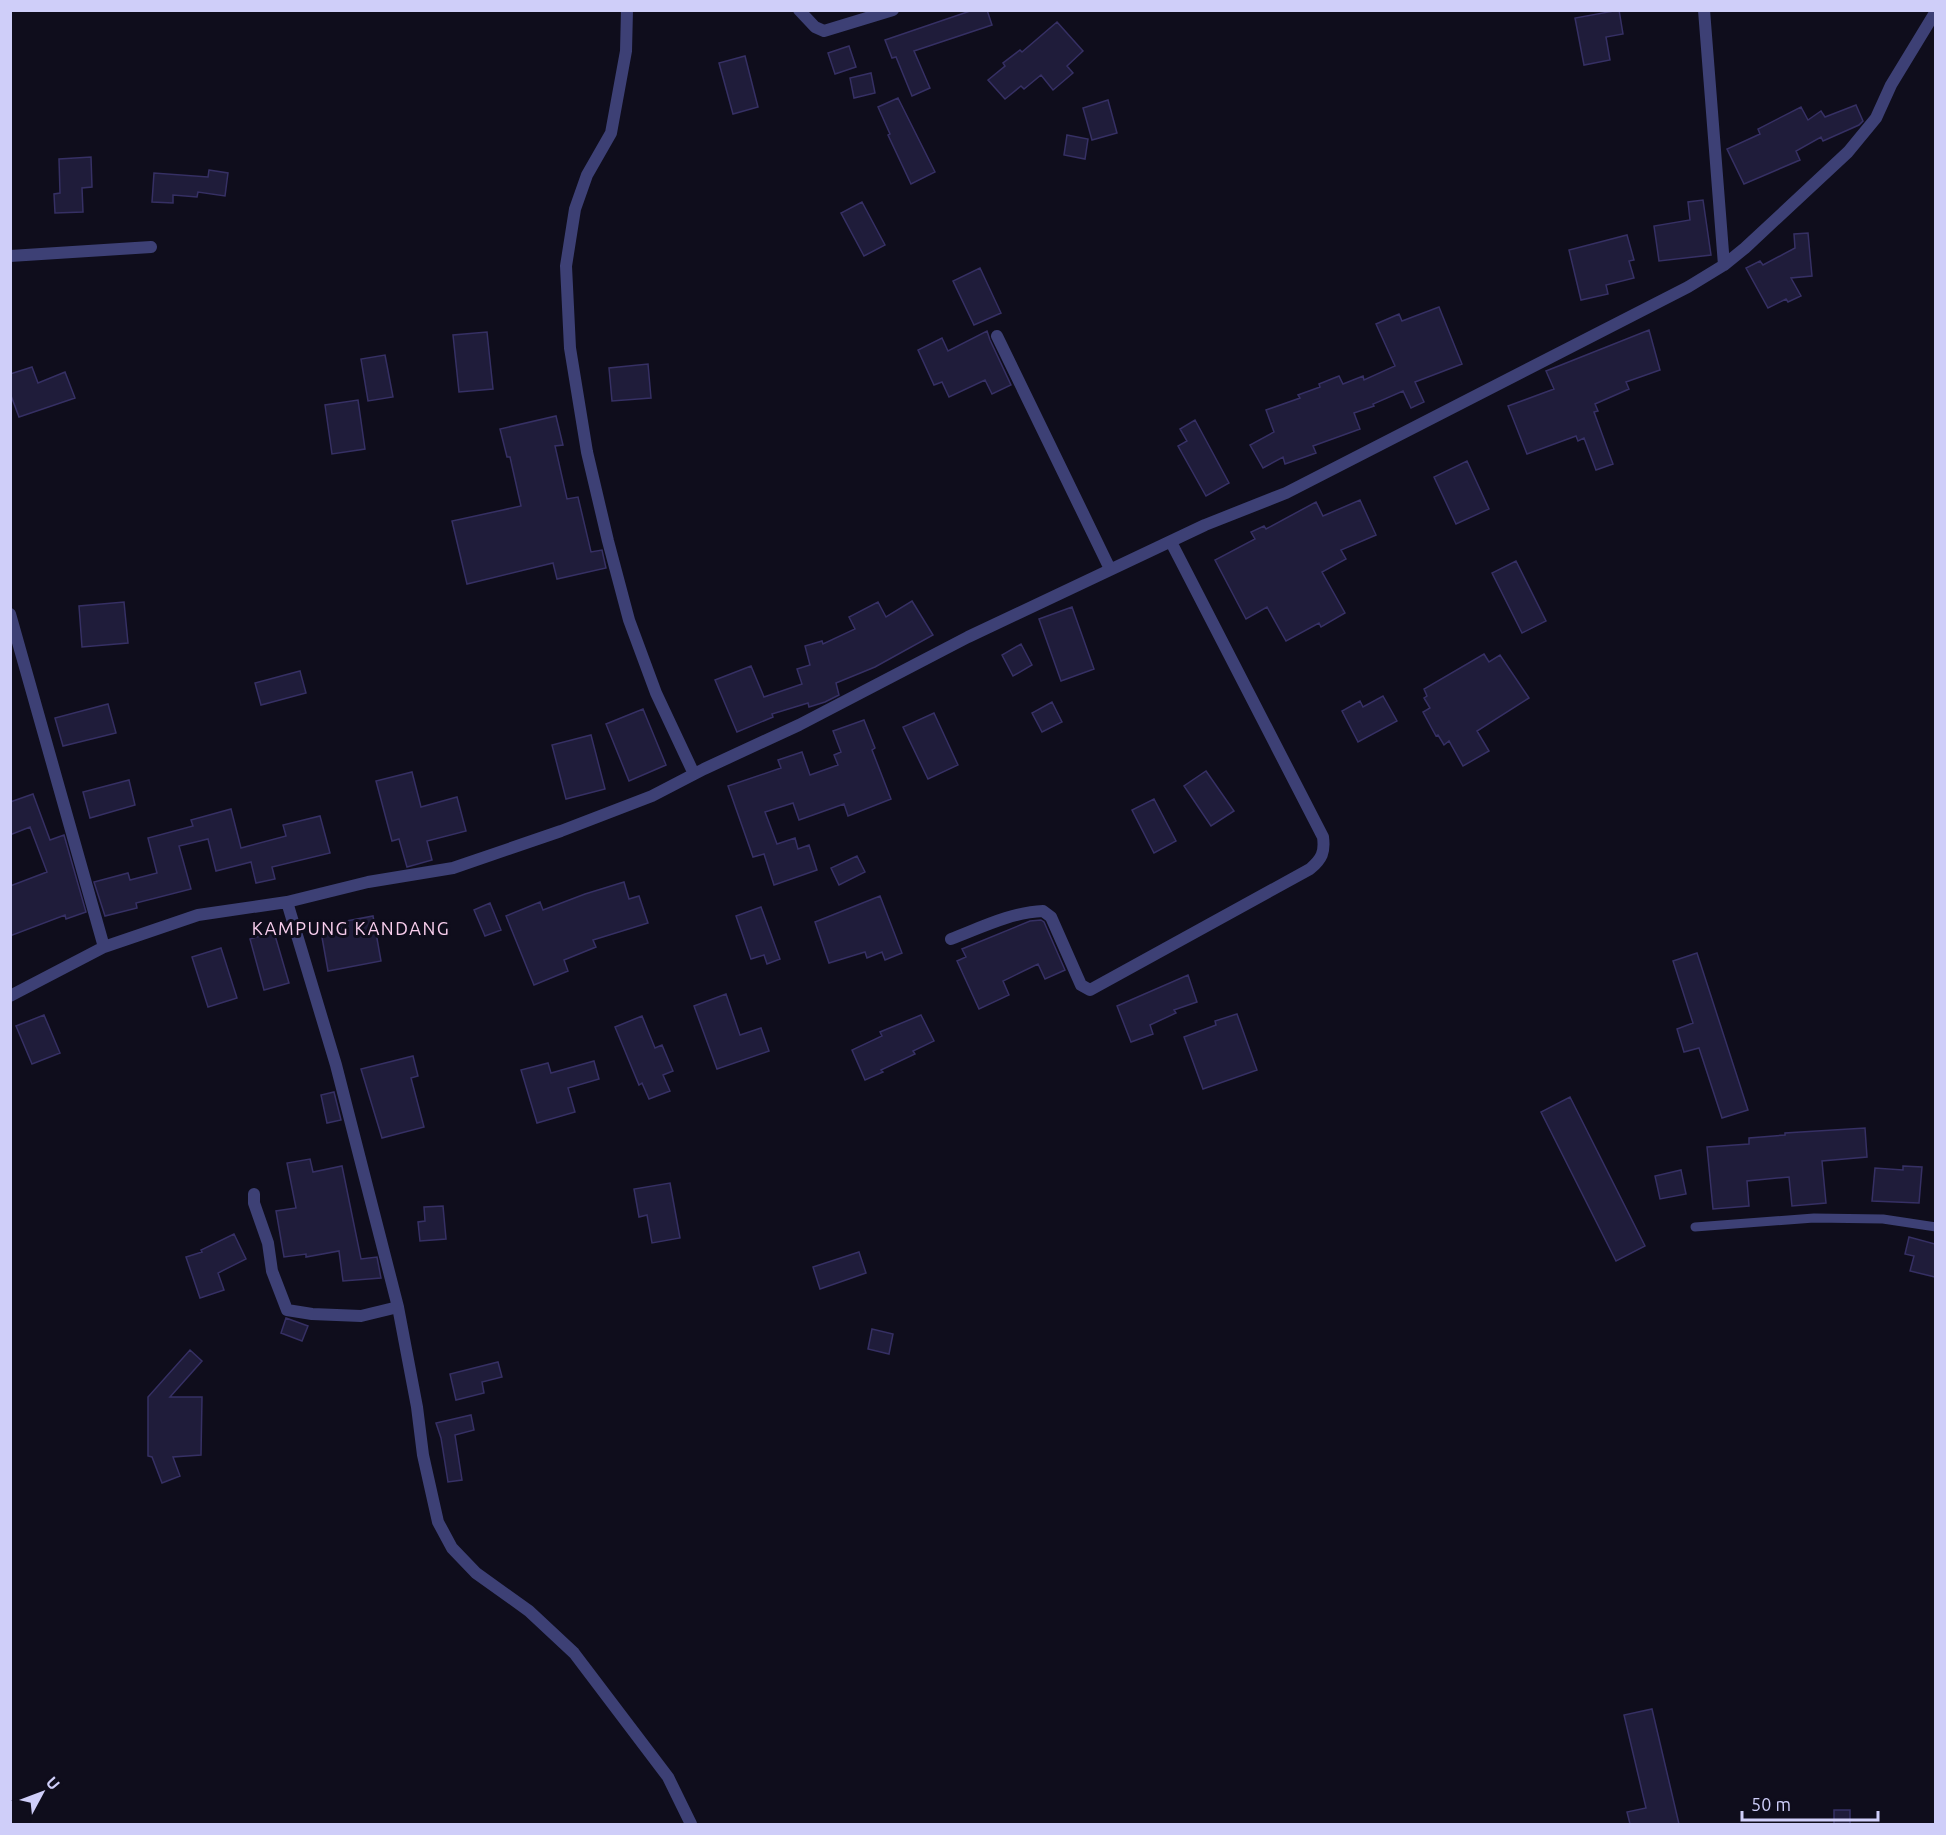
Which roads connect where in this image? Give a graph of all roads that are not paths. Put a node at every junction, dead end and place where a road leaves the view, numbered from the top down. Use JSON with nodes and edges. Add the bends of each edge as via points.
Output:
{"nodes":[{"id":1,"x":627,"y":10,"type":"edge"},
{"id":2,"x":799,"y":10,"type":"edge"},
{"id":3,"x":893,"y":10,"type":"edge"},
{"id":4,"x":1704,"y":10,"type":"edge"},
{"id":5,"x":1935,"y":11,"type":"edge"},
{"id":6,"x":151,"y":247,"type":"dead end"},
{"id":7,"x":10,"y":256,"type":"edge"},
{"id":8,"x":1724,"y":264,"type":"junction"},
{"id":9,"x":997,"y":336,"type":"dead end"},
{"id":10,"x":1171,"y":542,"type":"junction"},
{"id":11,"x":1110,"y":569,"type":"junction"},
{"id":12,"x":10,"y":614,"type":"edge"},
{"id":13,"x":694,"y":774,"type":"junction"},
{"id":14,"x":287,"y":902,"type":"junction"},
{"id":15,"x":951,"y":939,"type":"dead end"},
{"id":16,"x":104,"y":947,"type":"junction"},
{"id":17,"x":10,"y":996,"type":"edge"},
{"id":18,"x":254,"y":1194,"type":"dead end"},
{"id":19,"x":1695,"y":1227,"type":"dead end"},
{"id":20,"x":1935,"y":1227,"type":"edge"},
{"id":21,"x":398,"y":1307,"type":"junction"},
{"id":22,"x":691,"y":1824,"type":"edge"}],
"edges":[{"from":1,"to":13,"type":"street","via":[[626,51],[610,133],[587,175],[575,209],[566,266],[570,348],[587,452],[629,620],[656,693]]},
{"from":2,"to":3,"type":"street","via":[[824,31]]},
{"from":4,"to":8,"type":"street"},
{"from":5,"to":8,"type":"street","via":[[1876,118],[1848,152]]},
{"from":6,"to":7,"type":"street"},
{"from":8,"to":10,"type":"street","via":[[1688,287],[1394,439],[1286,493]]},
{"from":9,"to":11,"type":"street"},
{"from":10,"to":11,"type":"street"},
{"from":10,"to":15,"type":"street","via":[[1323,837],[1325,848],[1320,861],[1090,990],[1081,985],[1051,917],[1043,911],[1032,911]]},
{"from":11,"to":13,"type":"street"},
{"from":12,"to":16,"type":"street"},
{"from":13,"to":14,"type":"street","via":[[652,796],[453,868],[368,882]]},
{"from":14,"to":16,"type":"street","via":[[198,915]]},
{"from":14,"to":21,"type":"street","via":[[336,1065]]},
{"from":16,"to":17,"type":"street"},
{"from":18,"to":21,"type":"street","via":[[272,1271],[287,1310],[361,1316]]},
{"from":19,"to":20,"type":"lane","via":[[1814,1218],[1882,1219]]},
{"from":21,"to":22,"type":"street","via":[[438,1522],[452,1548],[476,1573],[529,1611],[574,1653],[668,1777]]}]}
